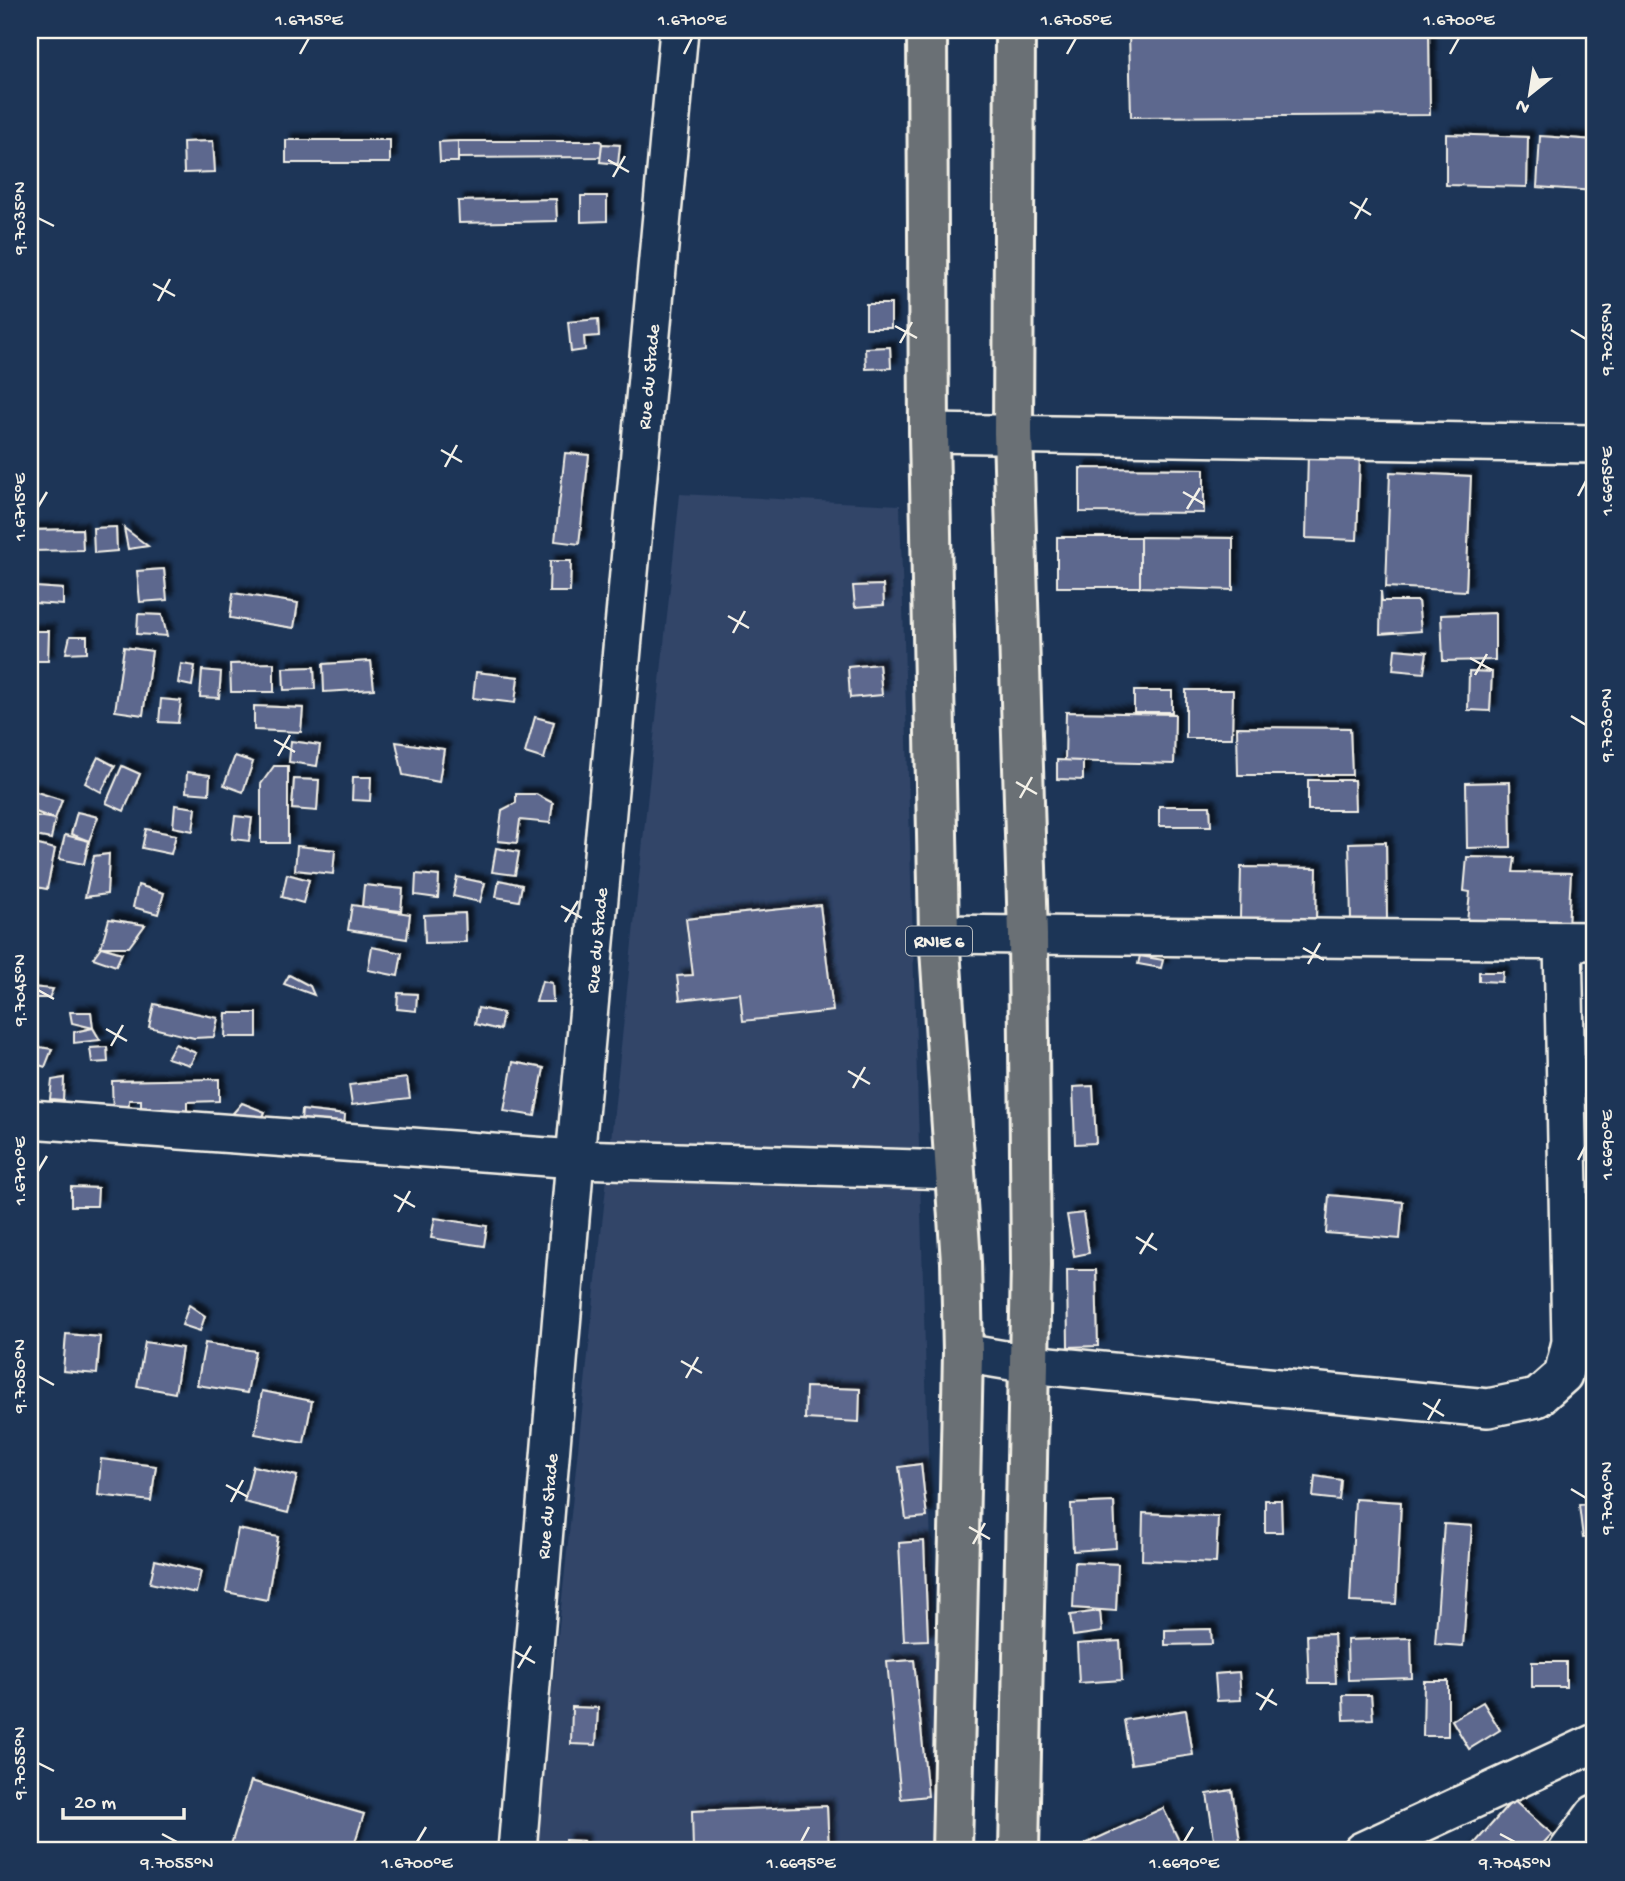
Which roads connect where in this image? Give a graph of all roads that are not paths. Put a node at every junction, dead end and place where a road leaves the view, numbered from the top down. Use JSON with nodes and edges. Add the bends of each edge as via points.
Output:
{"nodes":[{"id":1,"x":679,"y":30,"type":"edge"},
{"id":2,"x":927,"y":30,"type":"edge"},
{"id":3,"x":1015,"y":30,"type":"edge"},
{"id":4,"x":929,"y":433,"type":"junction"},
{"id":5,"x":1013,"y":433,"type":"junction"},
{"id":6,"x":1595,"y":444,"type":"edge"},
{"id":7,"x":939,"y":934,"type":"junction"},
{"id":8,"x":1028,"y":935,"type":"junction"},
{"id":9,"x":1579,"y":941,"type":"edge"},
{"id":10,"x":30,"y":1119,"type":"edge"},
{"id":11,"x":575,"y":1159,"type":"junction"},
{"id":12,"x":954,"y":1170,"type":"junction"},
{"id":13,"x":963,"y":1353,"type":"junction"},
{"id":14,"x":1030,"y":1364,"type":"junction"},
{"id":15,"x":1595,"y":1743,"type":"edge"},
{"id":16,"x":1595,"y":1814,"type":"edge"},
{"id":17,"x":517,"y":1851,"type":"edge"},
{"id":18,"x":952,"y":1851,"type":"edge"},
{"id":19,"x":1019,"y":1851,"type":"edge"},
{"id":20,"x":1362,"y":1851,"type":"edge"},
{"id":21,"x":1568,"y":1851,"type":"edge"}],
"edges":[{"from":1,"to":11,"type":"street","name":"Rue du Stade"},
{"from":2,"to":4,"type":"main road","number":"RNIE 6"},
{"from":3,"to":5,"type":"main road"},
{"from":4,"to":5,"type":"street"},
{"from":4,"to":7,"type":"main road","number":"RNIE 6"},
{"from":5,"to":6,"type":"street"},
{"from":5,"to":8,"type":"main road"},
{"from":7,"to":8,"type":"street"},
{"from":7,"to":12,"type":"main road","number":"RNIE 6"},
{"from":8,"to":9,"type":"street"},
{"from":8,"to":14,"type":"main road"},
{"from":9,"to":14,"type":"street","via":[[1571,1342],[1563,1375],[1537,1398],[1488,1408]]},
{"from":10,"to":11,"type":"street"},
{"from":11,"to":12,"type":"street"},
{"from":11,"to":17,"type":"street","name":"Rue du Stade"},
{"from":12,"to":13,"type":"main road","number":"RNIE 6"},
{"from":13,"to":14,"type":"street"},
{"from":13,"to":18,"type":"main road","number":"RNIE 6"},
{"from":14,"to":19,"type":"main road"},
{"from":15,"to":20,"type":"street"},
{"from":16,"to":21,"type":"street"}]}
